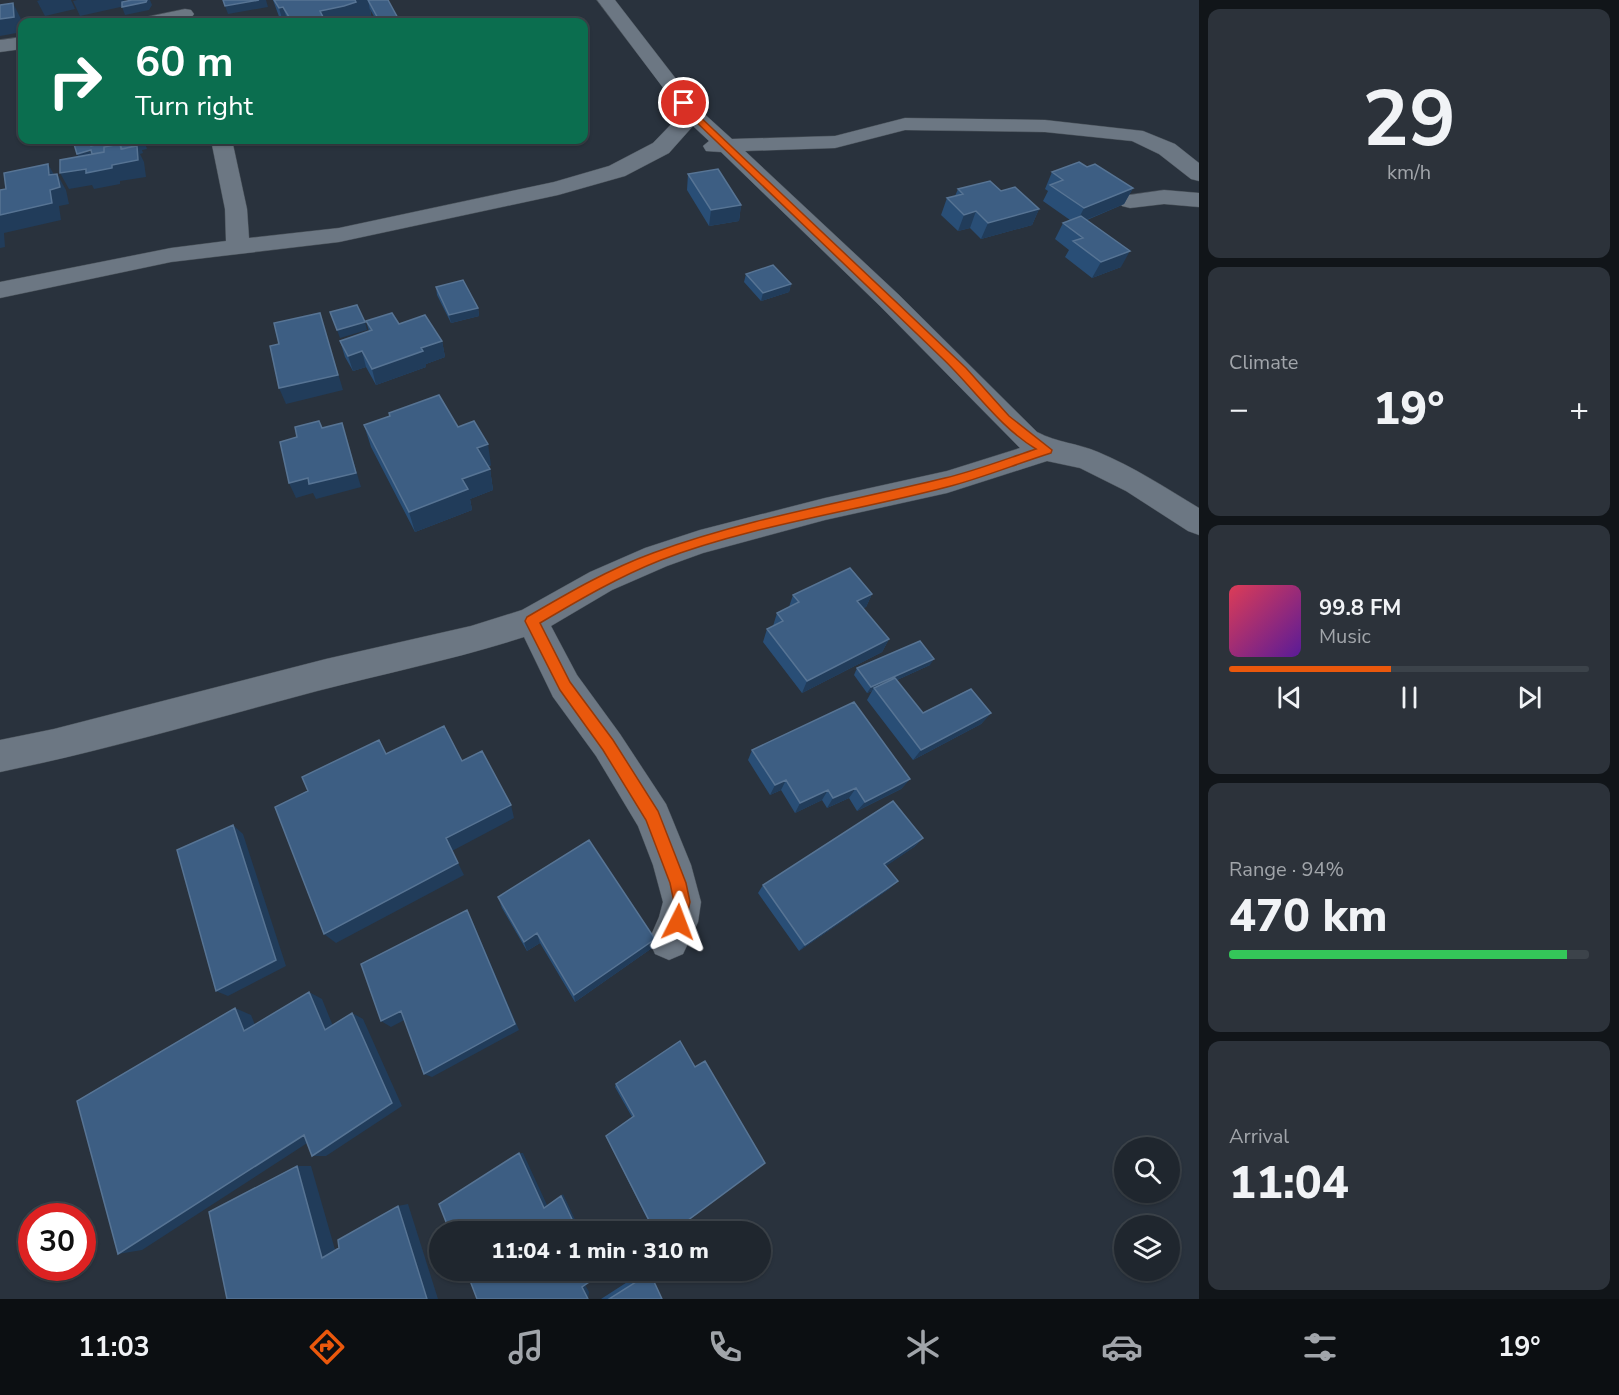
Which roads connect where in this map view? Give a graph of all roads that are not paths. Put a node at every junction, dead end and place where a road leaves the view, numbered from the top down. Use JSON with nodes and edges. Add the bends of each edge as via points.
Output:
{"nodes":[{"id":1,"x":606,"y":0,"type":"edge"},
{"id":2,"x":185,"y":12,"type":"edge"},
{"id":3,"x":163,"y":18,"type":"edge"},
{"id":4,"x":18,"y":44,"type":"edge"},
{"id":5,"x":0,"y":46,"type":"edge"},
{"id":6,"x":693,"y":114,"type":"junction"},
{"id":7,"x":222,"y":144,"type":"edge"},
{"id":8,"x":727,"y":146,"type":"junction"},
{"id":9,"x":661,"y":148,"type":"junction"},
{"id":10,"x":1199,"y":174,"type":"edge"},
{"id":11,"x":1199,"y":200,"type":"edge"},
{"id":12,"x":1130,"y":201,"type":"edge"},
{"id":13,"x":238,"y":247,"type":"junction"},
{"id":14,"x":0,"y":290,"type":"edge"},
{"id":15,"x":1047,"y":450,"type":"junction"},
{"id":16,"x":1199,"y":524,"type":"edge"},
{"id":17,"x":532,"y":621,"type":"junction"},
{"id":18,"x":0,"y":756,"type":"edge"},
{"id":19,"x":669,"y":940,"type":"dead end"}],
"edges":[{"from":1,"to":6,"type":"street"},
{"from":2,"to":3,"type":"street"},
{"from":4,"to":5,"type":"street"},
{"from":6,"to":8,"type":"street"},
{"from":6,"to":9,"type":"street"},
{"from":7,"to":13,"type":"street","via":[[236,209]]},
{"from":8,"to":9,"type":"street"},
{"from":8,"to":10,"type":"street","via":[[835,142],[905,124],[1045,126],[1136,135],[1167,149]]},
{"from":8,"to":15,"type":"street","via":[[962,371],[1005,419]]},
{"from":9,"to":13,"type":"street","via":[[617,171],[558,188],[339,235]]},
{"from":11,"to":12,"type":"street","via":[[1164,197]]},
{"from":13,"to":14,"type":"street","via":[[105,267]]},
{"from":15,"to":16,"type":"street","via":[[1087,459],[1136,483]]},
{"from":15,"to":17,"type":"street","via":[[947,482],[700,542],[601,581]]},
{"from":17,"to":18,"type":"street","via":[[471,640]]},
{"from":17,"to":19,"type":"street","via":[[565,686],[652,816],[682,902]]}]}
